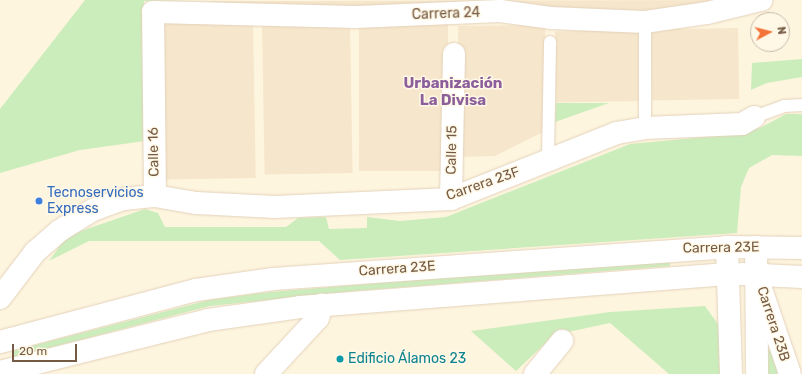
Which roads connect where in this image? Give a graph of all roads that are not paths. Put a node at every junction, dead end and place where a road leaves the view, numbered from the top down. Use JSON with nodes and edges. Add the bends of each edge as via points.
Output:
{"nodes":[{"id":1,"x":761,"y":0,"type":"edge"},
{"id":2,"x":153,"y":12,"type":"joint"},
{"id":3,"x":645,"y":22,"type":"junction"},
{"id":4,"x":550,"y":42,"type":"dead end"},
{"id":5,"x":454,"y":54,"type":"dead end"},
{"id":6,"x":802,"y":105,"type":"edge"},
{"id":7,"x":754,"y":117,"type":"joint"},
{"id":8,"x":645,"y":128,"type":"junction"},
{"id":9,"x":548,"y":159,"type":"junction"},
{"id":10,"x":155,"y":196,"type":"junction"},
{"id":11,"x":451,"y":198,"type":"junction"},
{"id":12,"x":727,"y":247,"type":"junction"},
{"id":13,"x":756,"y":247,"type":"junction"},
{"id":14,"x":802,"y":248,"type":"edge"},
{"id":15,"x":728,"y":274,"type":"junction"},
{"id":16,"x":756,"y":274,"type":"junction"},
{"id":17,"x":802,"y":277,"type":"edge"},
{"id":18,"x":0,"y":298,"type":"edge"},
{"id":19,"x":322,"y":305,"type":"junction"},
{"id":20,"x":0,"y":342,"type":"edge"},
{"id":21,"x":562,"y":342,"type":"dead end"},
{"id":22,"x":0,"y":372,"type":"edge"},
{"id":23,"x":266,"y":374,"type":"edge"},
{"id":24,"x":535,"y":374,"type":"edge"},
{"id":25,"x":731,"y":374,"type":"edge"},
{"id":26,"x":757,"y":374,"type":"edge"},
{"id":27,"x":790,"y":374,"type":"edge"}],
"edges":[{"from":1,"to":3,"type":"street","name":"Carrera 24","via":[[707,14]]},
{"from":2,"to":3,"type":"street","name":"Carrera 24","via":[[356,17],[500,11],[550,18]]},
{"from":2,"to":10,"type":"street","name":"Calle 16"},
{"from":3,"to":8,"type":"lane"},
{"from":4,"to":9,"type":"lane"},
{"from":5,"to":11,"type":"street","name":"Calle 15"},
{"from":6,"to":7,"type":"lane","name":"Carrera 23F","via":[[784,106]]},
{"from":7,"to":8,"type":"street","name":"Carrera 23F","via":[[742,124]]},
{"from":8,"to":9,"type":"street","name":"Carrera 23F","via":[[617,133]]},
{"from":9,"to":11,"type":"street","name":"Carrera 23F"},
{"from":10,"to":11,"type":"street","name":"Carrera 23F","via":[[196,203],[275,208]]},
{"from":10,"to":18,"type":"street","name":"Calle 16","via":[[124,199],[93,210],[59,231],[35,252]]},
{"from":12,"to":13,"type":"street","name":"Carrera 23E"},
{"from":12,"to":15,"type":"street"},
{"from":12,"to":20,"type":"street","name":"Carrera 23E","via":[[273,279],[196,290]]},
{"from":13,"to":14,"type":"street","name":"Carrera 23E"},
{"from":13,"to":16,"type":"street"},
{"from":15,"to":16,"type":"street","name":"Carrera 23E"},
{"from":15,"to":19,"type":"street","name":"Carrera 23E"},
{"from":15,"to":25,"type":"street"},
{"from":16,"to":17,"type":"street","name":"Carrera 23E"},
{"from":16,"to":26,"type":"street"},
{"from":16,"to":27,"type":"street","name":"Carrera 23B"},
{"from":19,"to":22,"type":"street","name":"Carrera 23E","via":[[208,320]]},
{"from":19,"to":23,"type":"street","via":[[318,318]]},
{"from":21,"to":24,"type":"street"}]}
